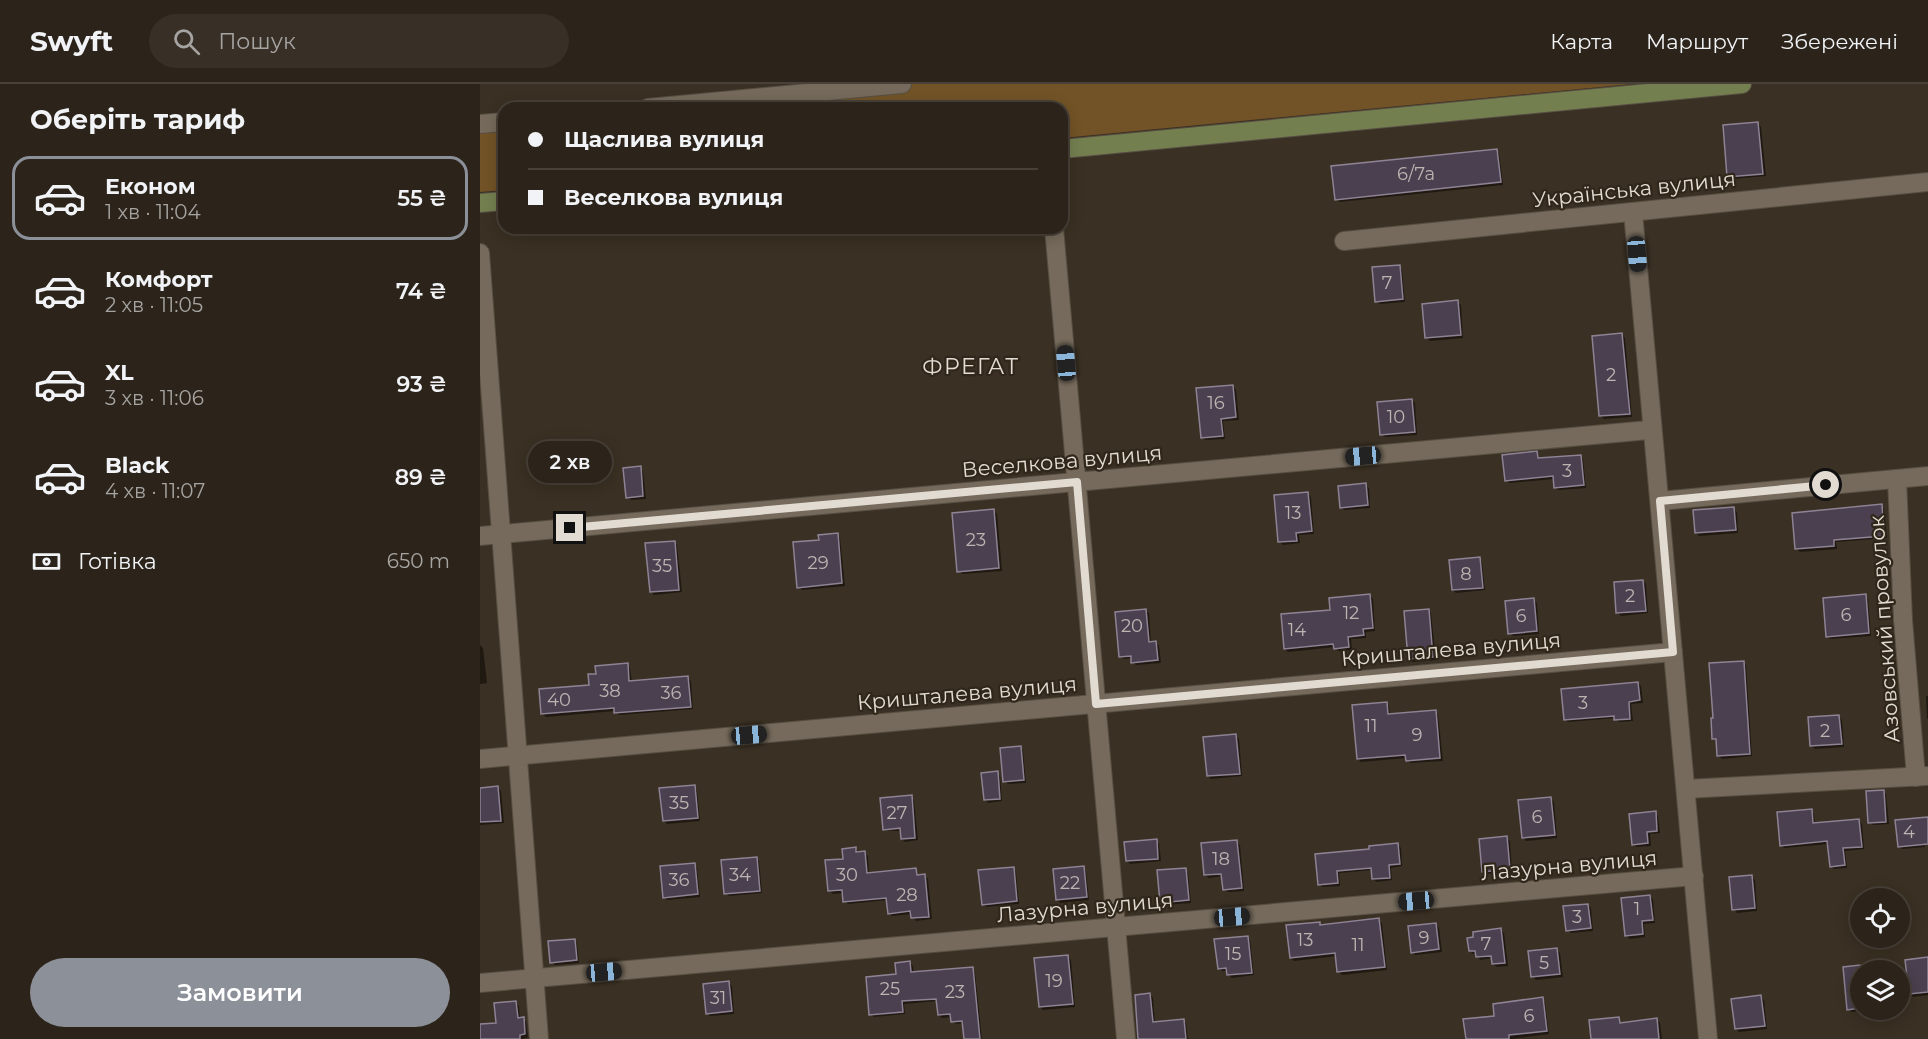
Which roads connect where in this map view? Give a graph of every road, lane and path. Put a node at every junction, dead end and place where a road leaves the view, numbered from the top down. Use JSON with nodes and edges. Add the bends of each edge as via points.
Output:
{"nodes":[{"id":1,"x":902,"y":84,"type":"edge"},
{"id":2,"x":1742,"y":84,"type":"edge"},
{"id":3,"x":712,"y":102,"type":"edge"},
{"id":4,"x":498,"y":122,"type":"edge"},
{"id":5,"x":480,"y":124,"type":"edge"},
{"id":6,"x":1068,"y":148,"type":"edge"},
{"id":7,"x":1928,"y":182,"type":"edge"},
{"id":8,"x":498,"y":202,"type":"edge"},
{"id":9,"x":480,"y":203,"type":"edge"},
{"id":10,"x":1634,"y":212,"type":"junction"},
{"id":11,"x":1055,"y":234,"type":"edge"},
{"id":12,"x":1344,"y":241,"type":"dead end"},
{"id":13,"x":480,"y":253,"type":"edge"},
{"id":14,"x":1649,"y":430,"type":"dead end"},
{"id":15,"x":1928,"y":476,"type":"edge"},
{"id":16,"x":1897,"y":478,"type":"junction"},
{"id":17,"x":1077,"y":482,"type":"junction"},
{"id":18,"x":1660,"y":501,"type":"junction"},
{"id":19,"x":501,"y":534,"type":"junction"},
{"id":20,"x":480,"y":536,"type":"edge"},
{"id":21,"x":1673,"y":652,"type":"junction"},
{"id":22,"x":1096,"y":704,"type":"junction"},
{"id":23,"x":518,"y":755,"type":"junction"},
{"id":24,"x":480,"y":759,"type":"edge"},
{"id":25,"x":1922,"y":776,"type":"edge"},
{"id":26,"x":1686,"y":789,"type":"junction"},
{"id":27,"x":1694,"y":876,"type":"junction"},
{"id":28,"x":1116,"y":927,"type":"junction"},
{"id":29,"x":535,"y":978,"type":"junction"},
{"id":30,"x":480,"y":983,"type":"edge"},
{"id":31,"x":539,"y":1039,"type":"edge"},
{"id":32,"x":1126,"y":1039,"type":"edge"},
{"id":33,"x":1708,"y":1039,"type":"edge"}],
"edges":[{"from":1,"to":3,"type":"street"},
{"from":2,"to":6,"type":"street"},
{"from":4,"to":5,"type":"street"},
{"from":7,"to":10,"type":"street","name":"Українська вулиця"},
{"from":8,"to":9,"type":"street"},
{"from":10,"to":12,"type":"street","name":"Українська вулиця"},
{"from":10,"to":18,"type":"street"},
{"from":11,"to":17,"type":"street"},
{"from":13,"to":19,"type":"street"},
{"from":14,"to":17,"type":"street","name":"Веселкова вулиця"},
{"from":15,"to":16,"type":"street"},
{"from":16,"to":18,"type":"street"},
{"from":16,"to":25,"type":"street","name":"Азовський провулок","via":[[1903,620]]},
{"from":17,"to":19,"type":"street","name":"Веселкова вулиця"},
{"from":17,"to":22,"type":"street"},
{"from":18,"to":21,"type":"street"},
{"from":19,"to":20,"type":"street","name":"Веселкова вулиця"},
{"from":19,"to":23,"type":"street"},
{"from":21,"to":22,"type":"street","name":"Кришталева вулиця"},
{"from":21,"to":26,"type":"street"},
{"from":22,"to":23,"type":"street","name":"Кришталева вулиця"},
{"from":22,"to":28,"type":"street"},
{"from":23,"to":24,"type":"street","name":"Кришталева вулиця"},
{"from":23,"to":29,"type":"street"},
{"from":25,"to":26,"type":"street"},
{"from":26,"to":27,"type":"street"},
{"from":27,"to":28,"type":"street","name":"Лазурна вулиця"},
{"from":27,"to":33,"type":"street"},
{"from":28,"to":29,"type":"street","name":"Лазурна вулиця"},
{"from":28,"to":32,"type":"street"},
{"from":29,"to":30,"type":"street","name":"Лазурна вулиця"},
{"from":29,"to":31,"type":"street"}]}
